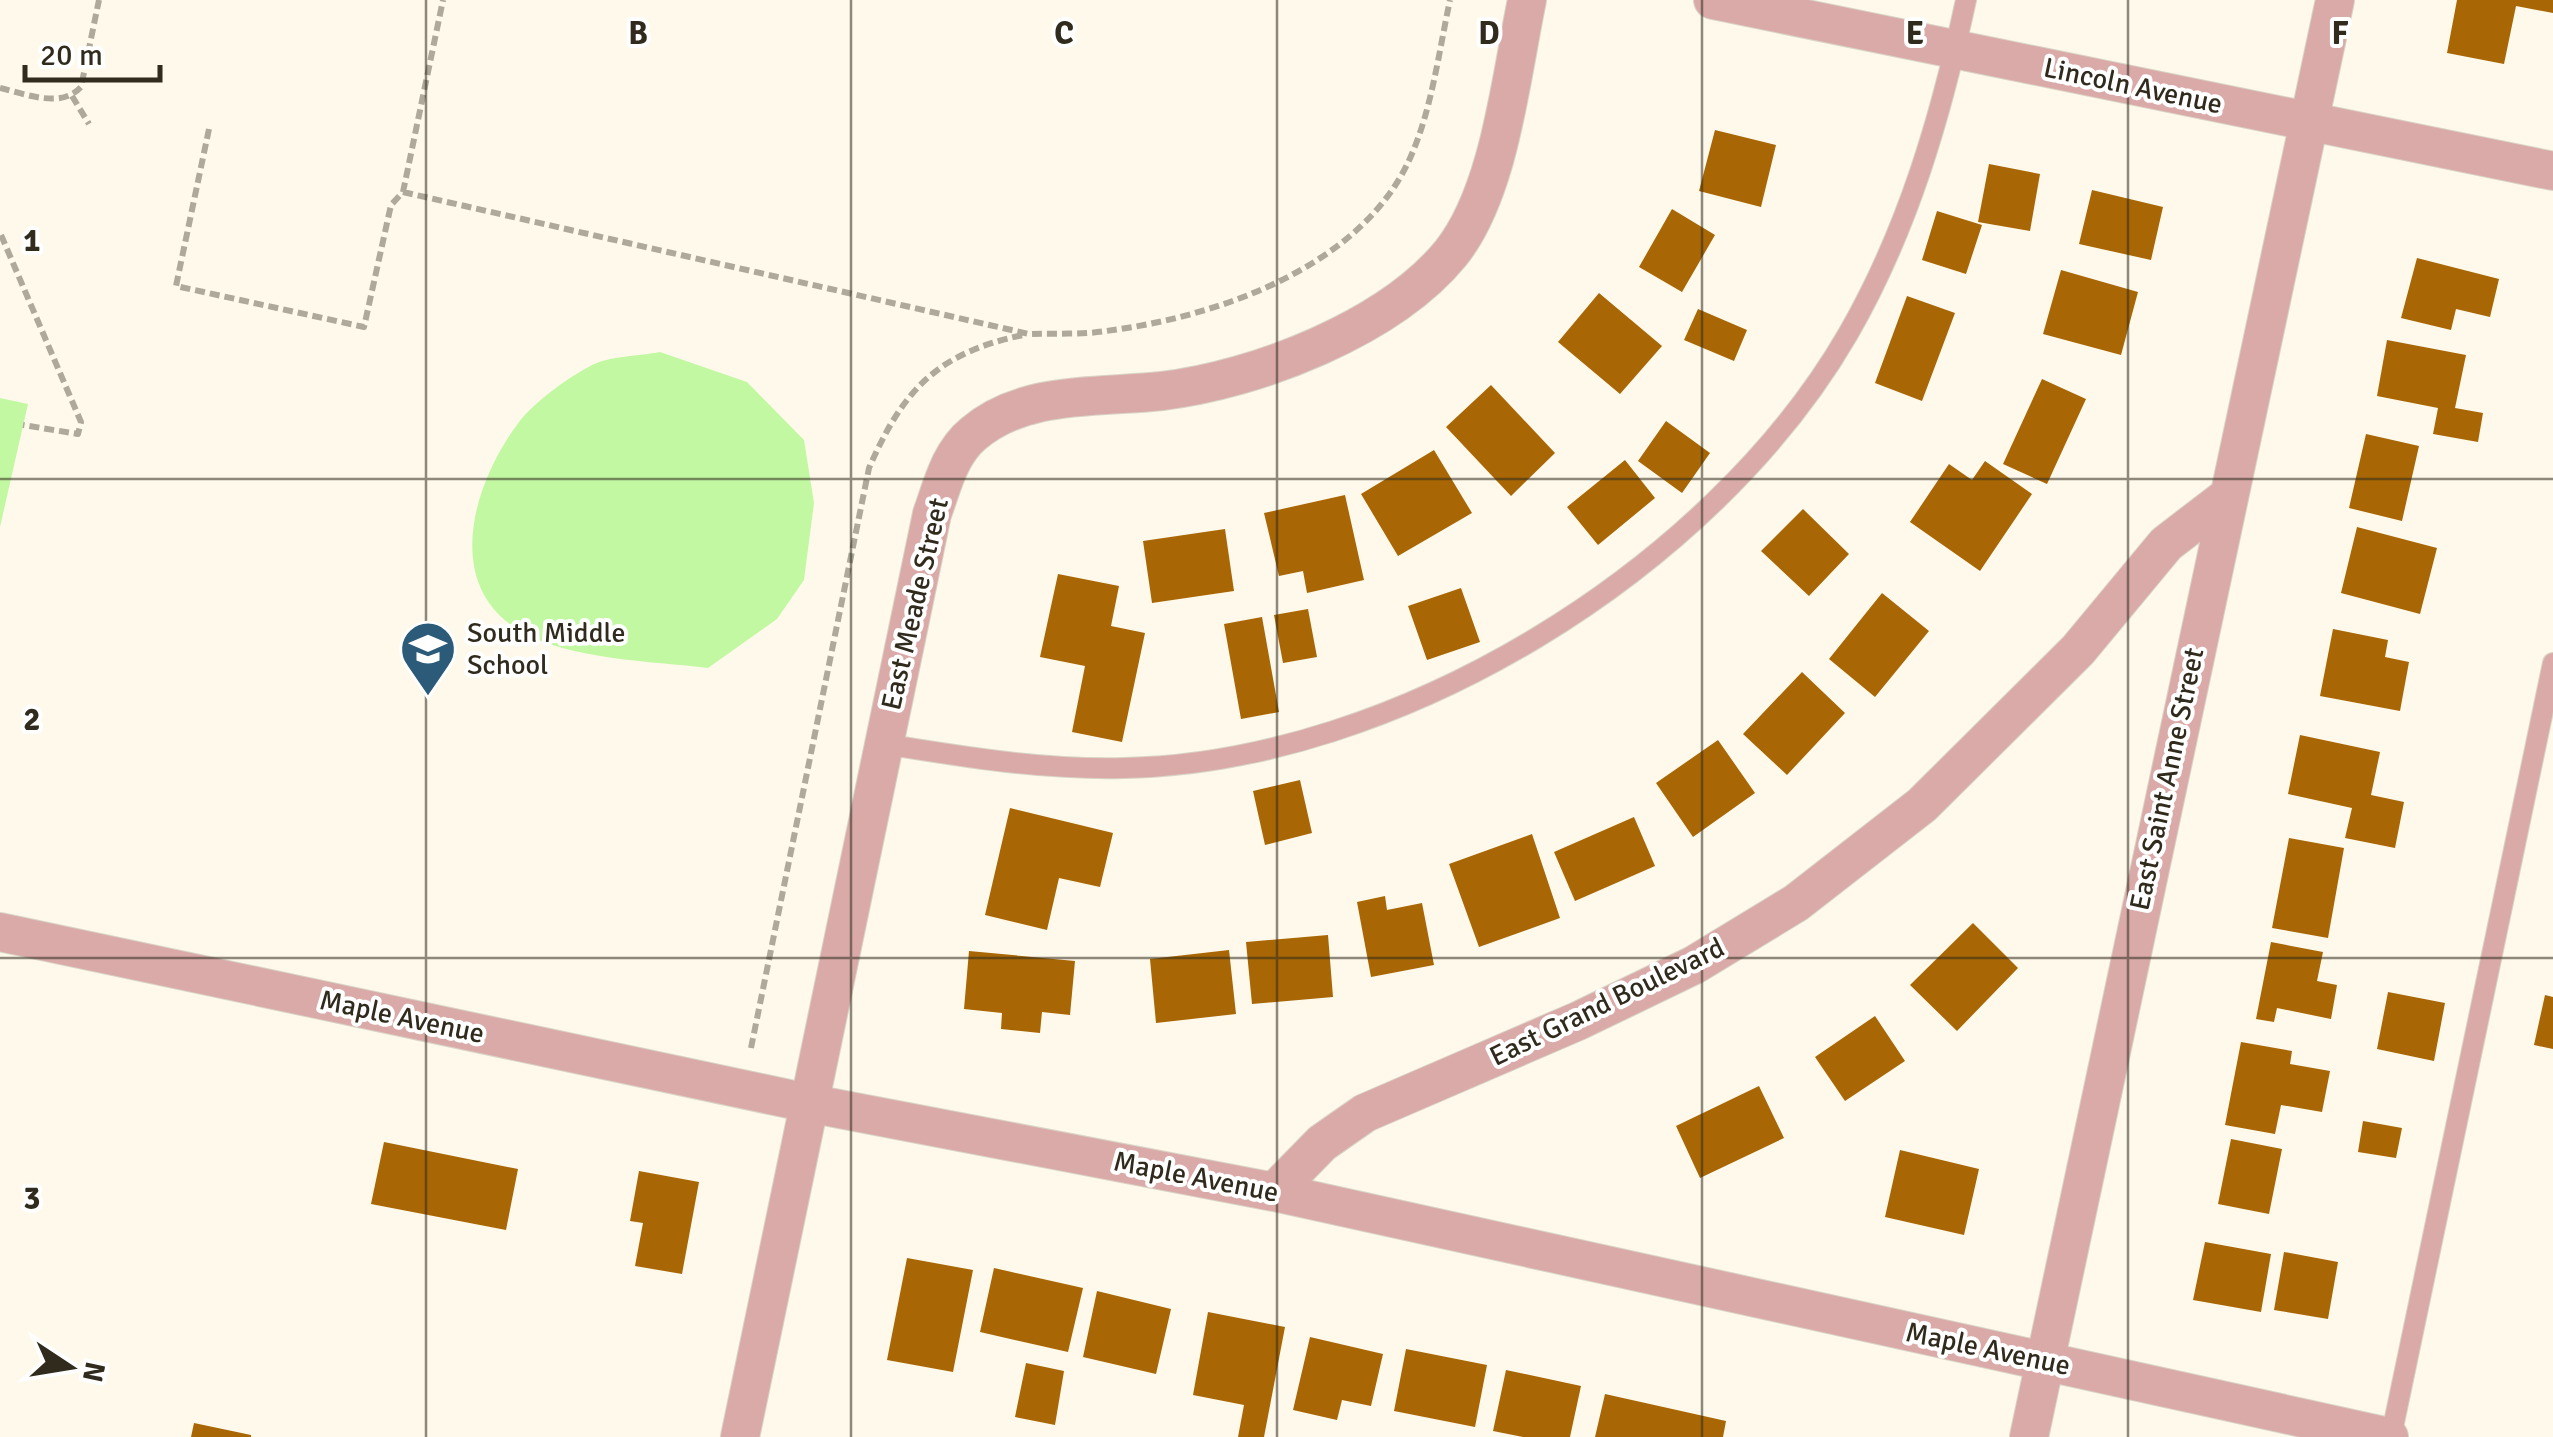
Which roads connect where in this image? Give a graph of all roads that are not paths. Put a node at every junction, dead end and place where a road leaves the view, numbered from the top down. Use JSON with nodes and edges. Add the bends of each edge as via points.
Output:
{"nodes":[{"id":1,"x":1527,"y":0,"type":"edge"},
{"id":2,"x":1712,"y":0,"type":"edge"},
{"id":3,"x":1966,"y":0,"type":"edge"},
{"id":4,"x":2335,"y":0,"type":"edge"},
{"id":5,"x":1956,"y":50,"type":"junction"},
{"id":6,"x":2309,"y":122,"type":"junction"},
{"id":7,"x":2553,"y":171,"type":"edge"},
{"id":8,"x":2226,"y":498,"type":"junction"},
{"id":9,"x":2553,"y":662,"type":"edge"},
{"id":10,"x":884,"y":744,"type":"junction"},
{"id":11,"x":0,"y":932,"type":"edge"},
{"id":12,"x":808,"y":1102,"type":"junction"},
{"id":13,"x":1274,"y":1192,"type":"junction"},
{"id":14,"x":2044,"y":1362,"type":"junction"},
{"id":15,"x":740,"y":1437,"type":"edge"},
{"id":16,"x":2029,"y":1437,"type":"edge"},
{"id":17,"x":2390,"y":1437,"type":"edge"}],
"edges":[{"from":1,"to":10,"type":"street","name":"East Meade Street","via":[[1477,208],[1452,252],[1416,287],[1360,325],[1282,360],[1168,390],[1024,406],[971,435],[949,466],[932,514]]},
{"from":2,"to":5,"type":"street","name":"Lincoln Avenue"},
{"from":3,"to":5,"type":"lane"},
{"from":4,"to":6,"type":"street","name":"East Saint Anne Street"},
{"from":5,"to":6,"type":"street","name":"Lincoln Avenue"},
{"from":5,"to":10,"type":"lane","via":[[1928,153],[1890,254],[1847,335],[1791,418],[1730,485],[1650,556],[1516,652],[1370,722],[1294,746],[1210,760],[1042,766]]},
{"from":6,"to":7,"type":"street","name":"Lincoln Avenue"},
{"from":6,"to":8,"type":"street","name":"East Saint Anne Street"},
{"from":8,"to":13,"type":"street","name":"East Grand Boulevard","via":[[2166,544],[2078,650],[1922,805],[1796,903],[1678,974],[1365,1113],[1322,1143]]},
{"from":8,"to":14,"type":"street","name":"East Saint Anne Street"},
{"from":9,"to":17,"type":"lane"},
{"from":10,"to":12,"type":"street","name":"East Meade Street"},
{"from":11,"to":12,"type":"street","name":"Maple Avenue"},
{"from":12,"to":13,"type":"street","name":"Maple Avenue"},
{"from":12,"to":15,"type":"street","name":"East Meade Street"},
{"from":13,"to":14,"type":"street","name":"Maple Avenue"},
{"from":14,"to":16,"type":"street","name":"East Saint Anne Street"},
{"from":14,"to":17,"type":"street","name":"Maple Avenue"}]}
